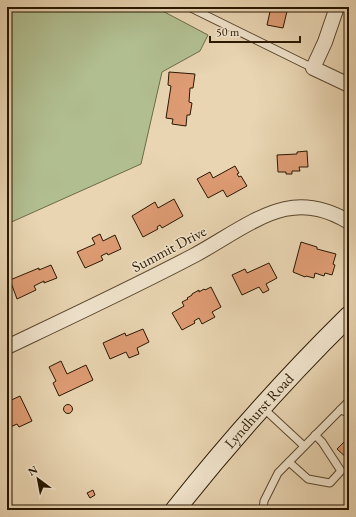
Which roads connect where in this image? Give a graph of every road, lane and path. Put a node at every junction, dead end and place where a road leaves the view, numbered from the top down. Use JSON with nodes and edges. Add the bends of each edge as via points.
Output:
{"nodes":[{"id":1,"x":189,"y":7,"type":"edge"},
{"id":2,"x":336,"y":7,"type":"edge"},
{"id":3,"x":313,"y":68,"type":"junction"},
{"id":4,"x":349,"y":85,"type":"edge"},
{"id":5,"x":349,"y":222,"type":"edge"},
{"id":6,"x":349,"y":316,"type":"edge"},
{"id":7,"x":7,"y":347,"type":"edge"},
{"id":8,"x":349,"y":402,"type":"edge"},
{"id":9,"x":262,"y":407,"type":"junction"},
{"id":10,"x":340,"y":410,"type":"junction"},
{"id":11,"x":349,"y":414,"type":"edge"},
{"id":12,"x":315,"y":436,"type":"junction"},
{"id":13,"x":304,"y":446,"type":"junction"},
{"id":14,"x":289,"y":462,"type":"junction"},
{"id":15,"x":176,"y":510,"type":"edge"},
{"id":16,"x":263,"y":510,"type":"edge"}],
"edges":[{"from":1,"to":3,"type":"lane"},
{"from":2,"to":3,"type":"street","via":[[325,42]]},
{"from":3,"to":4,"type":"street"},
{"from":5,"to":7,"type":"street","name":"Summit Drive","via":[[334,213],[300,207],[270,214],[135,286]]},
{"from":6,"to":9,"type":"main road","name":"Lyndhurst Road"},
{"from":8,"to":10,"type":"lane"},
{"from":9,"to":13,"type":"lane"},
{"from":9,"to":15,"type":"main road","name":"Lyndhurst Road"},
{"from":10,"to":11,"type":"lane"},
{"from":10,"to":12,"type":"lane"},
{"from":12,"to":13,"type":"lane"},
{"from":12,"to":14,"type":"lane","via":[[322,442],[341,471],[330,483],[308,479]]},
{"from":13,"to":14,"type":"lane"},
{"from":14,"to":16,"type":"lane","via":[[278,473],[264,501]]}]}
